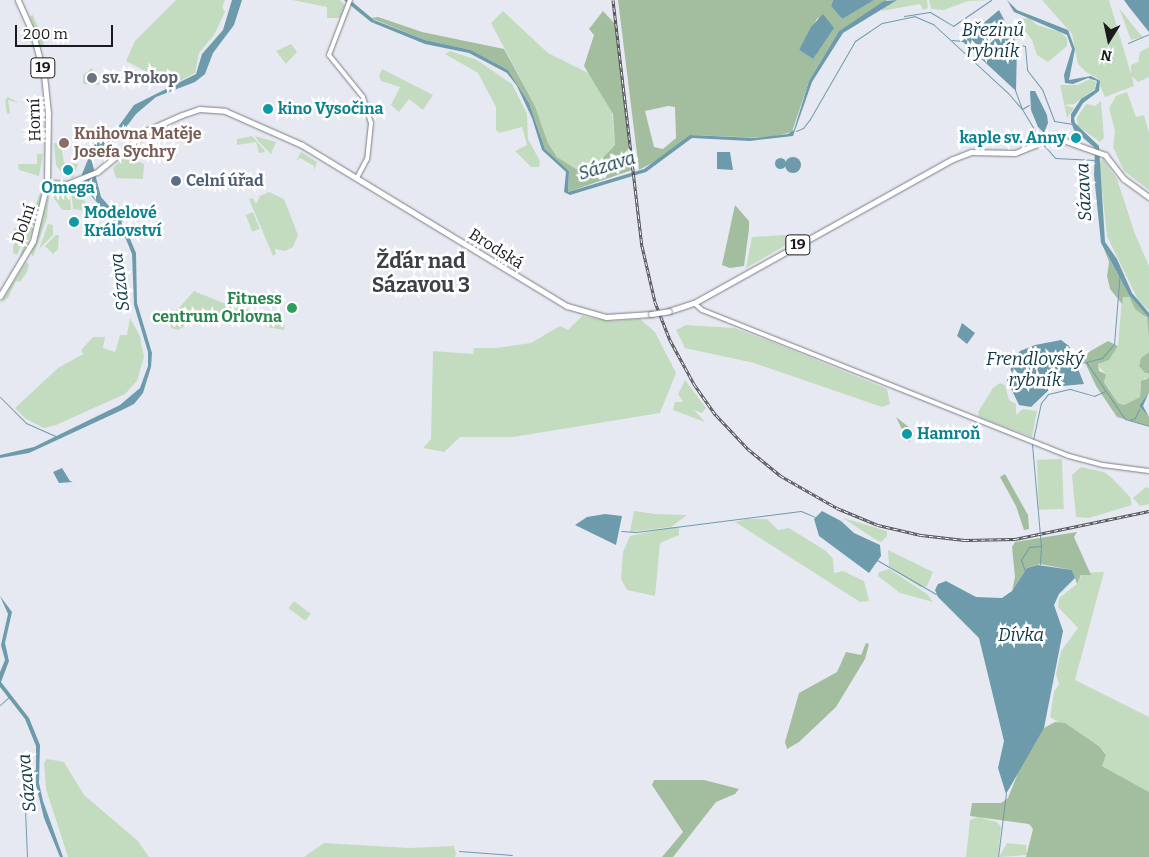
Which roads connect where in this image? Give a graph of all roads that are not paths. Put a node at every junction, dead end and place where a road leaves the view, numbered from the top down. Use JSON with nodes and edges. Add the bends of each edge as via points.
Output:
{"nodes":[{"id":1,"x":18,"y":0,"type":"edge"},
{"id":2,"x":350,"y":0,"type":"edge"},
{"id":3,"x":357,"y":178,"type":"junction"},
{"id":4,"x":47,"y":183,"type":"junction"},
{"id":5,"x":1149,"y":196,"type":"edge"},
{"id":6,"x":0,"y":296,"type":"edge"},
{"id":7,"x":694,"y":303,"type":"junction"},
{"id":8,"x":1149,"y":471,"type":"edge"}],
"edges":[{"from":1,"to":4,"type":"main road","name":"Horní","number":"19","via":[[33,34],[44,75],[48,126]]},
{"from":2,"to":3,"type":"street","via":[[329,55],[363,97],[371,123],[367,159]]},
{"from":3,"to":4,"type":"main road","name":"Brodská","number":"19","via":[[302,145],[235,114],[199,109],[148,130],[97,172],[83,179],[67,184]]},
{"from":3,"to":7,"type":"main road","name":"Brodská","number":"19","bridge":true,"via":[[567,306],[606,317],[651,314]]},
{"from":4,"to":6,"type":"main road","name":"Dolní","via":[[33,241]]},
{"from":5,"to":7,"type":"main road","number":"19","via":[[1124,179],[1108,158],[1063,140],[1041,142],[1015,153],[978,151],[954,159]]},
{"from":7,"to":8,"type":"street","via":[[702,310],[1069,456],[1103,465]]}]}
